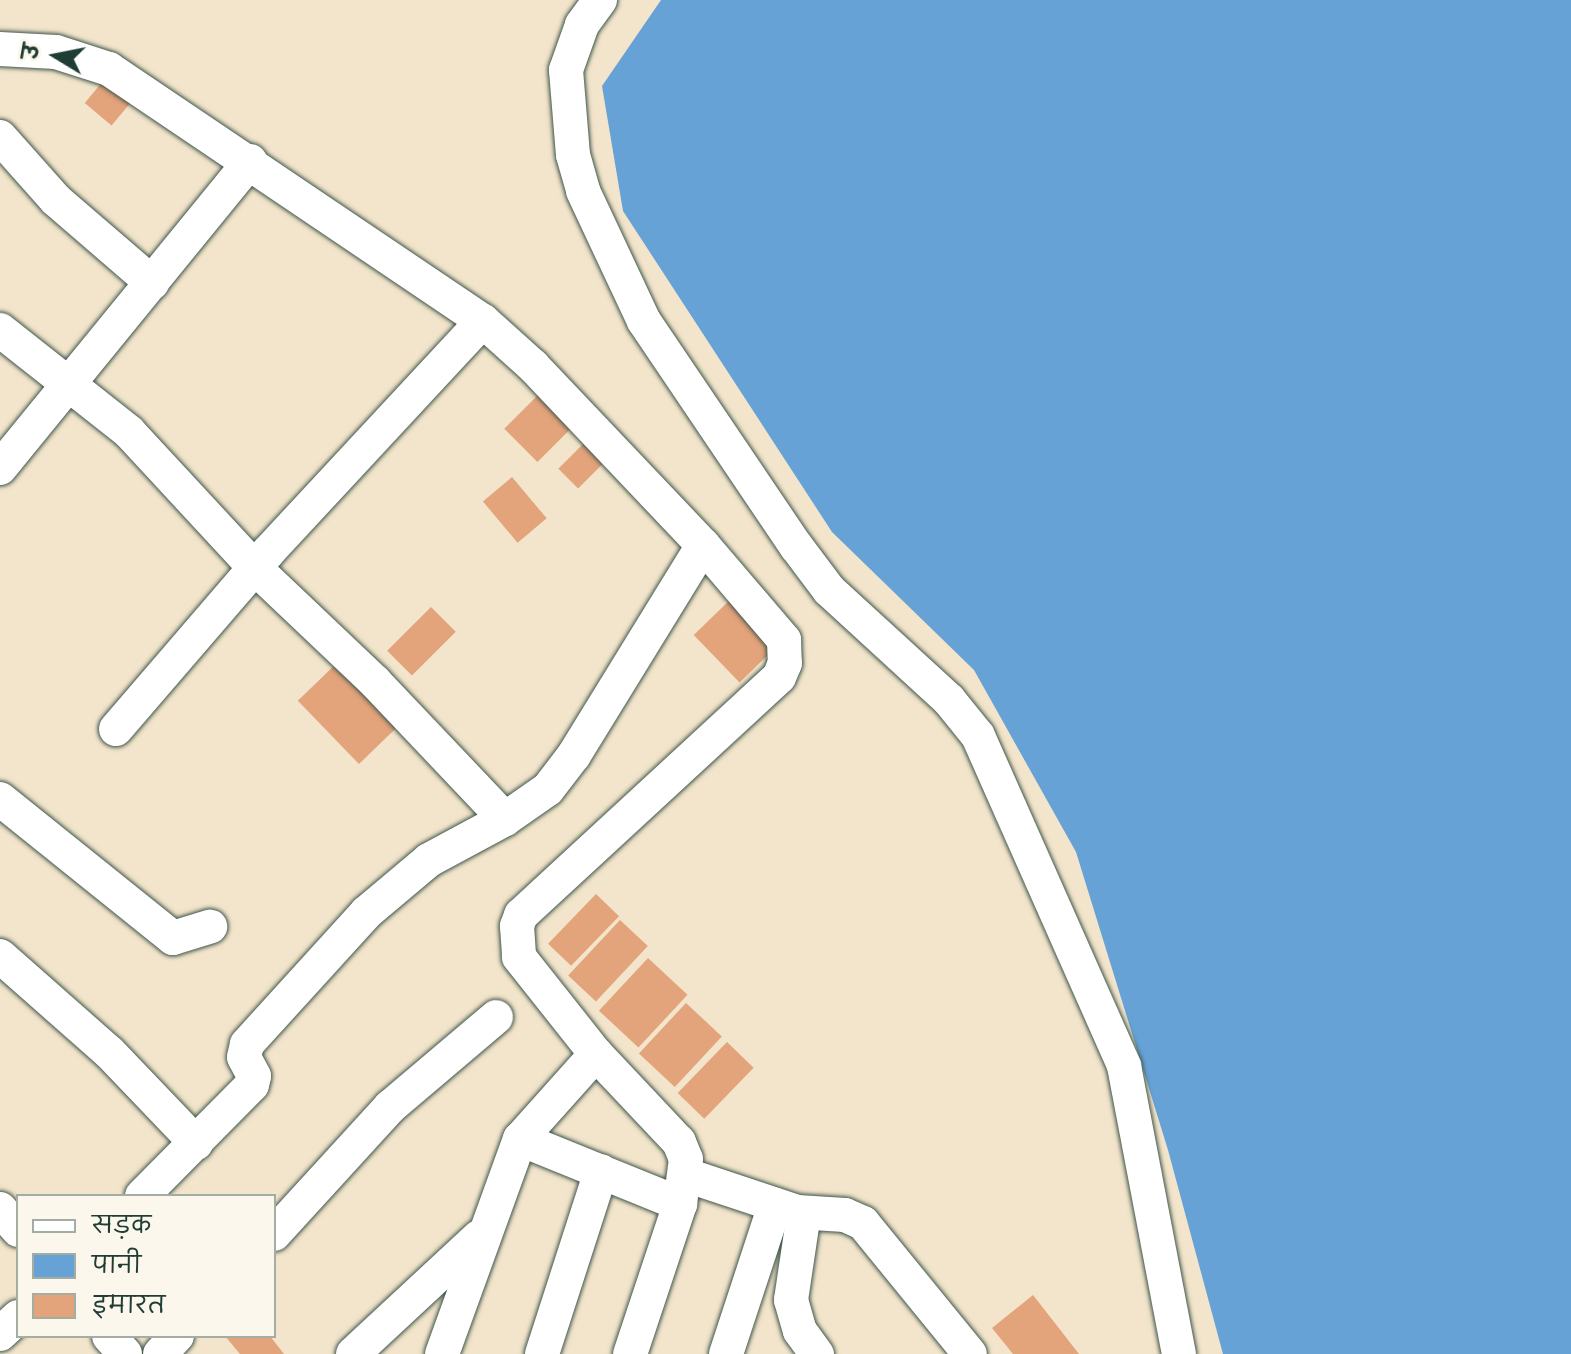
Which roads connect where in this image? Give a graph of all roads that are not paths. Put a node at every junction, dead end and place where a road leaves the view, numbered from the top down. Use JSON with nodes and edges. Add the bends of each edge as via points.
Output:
{"nodes":[{"id":1,"x":600,"y":0,"type":"edge"},
{"id":2,"x":0,"y":49,"type":"edge"},
{"id":3,"x":0,"y":137,"type":"edge"},
{"id":4,"x":250,"y":161,"type":"junction"},
{"id":5,"x":152,"y":283,"type":"junction"},
{"id":6,"x":483,"y":321,"type":"junction"},
{"id":7,"x":0,"y":330,"type":"edge"},
{"id":8,"x":70,"y":383,"type":"junction"},
{"id":9,"x":0,"y":468,"type":"edge"},
{"id":10,"x":703,"y":545,"type":"junction"},
{"id":11,"x":255,"y":568,"type":"junction"},
{"id":12,"x":116,"y":729,"type":"dead end"},
{"id":13,"x":0,"y":799,"type":"edge"},
{"id":14,"x":505,"y":819,"type":"junction"},
{"id":15,"x":210,"y":927,"type":"dead end"},
{"id":16,"x":0,"y":956,"type":"edge"},
{"id":17,"x":496,"y":1017,"type":"dead end"},
{"id":18,"x":596,"y":1054,"type":"junction"},
{"id":19,"x":520,"y":1139,"type":"junction"},
{"id":20,"x":196,"y":1143,"type":"junction"},
{"id":21,"x":601,"y":1171,"type":"junction"},
{"id":22,"x":683,"y":1189,"type":"junction"},
{"id":23,"x":144,"y":1194,"type":"edge"},
{"id":24,"x":0,"y":1209,"type":"edge"},
{"id":25,"x":790,"y":1209,"type":"junction"},
{"id":26,"x":16,"y":1228,"type":"edge"},
{"id":27,"x":276,"y":1232,"type":"edge"},
{"id":28,"x":483,"y":1233,"type":"junction"},
{"id":29,"x":16,"y":1319,"type":"edge"},
{"id":30,"x":0,"y":1334,"type":"edge"},
{"id":31,"x":111,"y":1338,"type":"edge"},
{"id":32,"x":175,"y":1338,"type":"edge"},
{"id":33,"x":125,"y":1354,"type":"edge"},
{"id":34,"x":160,"y":1354,"type":"edge"},
{"id":35,"x":353,"y":1354,"type":"edge"},
{"id":36,"x":442,"y":1354,"type":"edge"},
{"id":37,"x":542,"y":1354,"type":"edge"},
{"id":38,"x":630,"y":1354,"type":"edge"},
{"id":39,"x":726,"y":1354,"type":"edge"},
{"id":40,"x":817,"y":1354,"type":"edge"},
{"id":41,"x":970,"y":1354,"type":"edge"},
{"id":42,"x":1179,"y":1354,"type":"edge"}],
"edges":[{"from":1,"to":42,"type":"street","via":[[582,25],[566,70],[573,155],[583,191],[644,321],[796,546],[829,590],[949,700],[978,736],[1124,1066]]},
{"from":2,"to":4,"type":"street","via":[[56,52],[109,69]]},
{"from":3,"to":5,"type":"street","via":[[56,200]]},
{"from":4,"to":5,"type":"street"},
{"from":4,"to":6,"type":"street"},
{"from":5,"to":8,"type":"street"},
{"from":6,"to":10,"type":"street","via":[[533,366]]},
{"from":6,"to":11,"type":"street"},
{"from":7,"to":8,"type":"street"},
{"from":8,"to":9,"type":"street"},
{"from":8,"to":11,"type":"street","via":[[129,432]]},
{"from":10,"to":14,"type":"street","via":[[574,755],[548,789]]},
{"from":10,"to":18,"type":"street","via":[[775,624],[784,640],[785,663],[779,677],[521,915],[519,957]]},
{"from":11,"to":12,"type":"street"},
{"from":11,"to":14,"type":"street","via":[[375,682]]},
{"from":13,"to":15,"type":"street","via":[[173,938]]},
{"from":14,"to":20,"type":"street","via":[[429,860],[366,913],[315,966],[247,1044],[244,1057],[254,1076],[252,1085]]},
{"from":16,"to":20,"type":"street","via":[[109,1052]]},
{"from":17,"to":27,"type":"street","via":[[390,1107]]},
{"from":18,"to":19,"type":"street"},
{"from":18,"to":22,"type":"street","via":[[679,1142]]},
{"from":19,"to":21,"type":"street"},
{"from":19,"to":28,"type":"street"},
{"from":20,"to":23,"type":"street"},
{"from":21,"to":22,"type":"street"},
{"from":21,"to":37,"type":"street"},
{"from":22,"to":25,"type":"street"},
{"from":22,"to":38,"type":"street"},
{"from":24,"to":26,"type":"street"},
{"from":25,"to":39,"type":"street"},
{"from":25,"to":40,"type":"street","via":[[792,1314]]},
{"from":25,"to":41,"type":"street","via":[[845,1215],[863,1223]]},
{"from":28,"to":35,"type":"street"},
{"from":28,"to":36,"type":"street"},
{"from":29,"to":30,"type":"street"},
{"from":31,"to":33,"type":"street"},
{"from":32,"to":34,"type":"street"}]}
